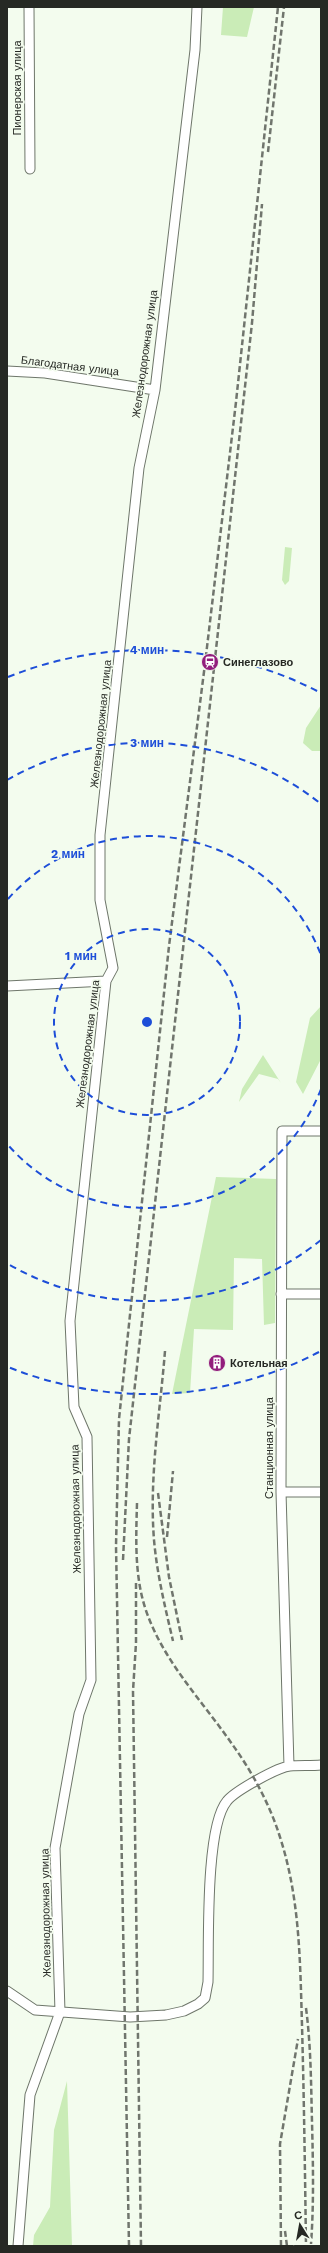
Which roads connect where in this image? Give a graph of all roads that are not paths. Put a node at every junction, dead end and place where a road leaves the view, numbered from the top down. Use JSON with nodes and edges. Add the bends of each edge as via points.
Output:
{"nodes":[{"id":1,"x":29,"y":7,"type":"edge"},
{"id":2,"x":197,"y":7,"type":"edge"},
{"id":3,"x":30,"y":169,"type":"dead end"},
{"id":4,"x":7,"y":371,"type":"edge"},
{"id":5,"x":155,"y":390,"type":"junction"},
{"id":6,"x":106,"y":981,"type":"junction"},
{"id":7,"x":7,"y":986,"type":"edge"},
{"id":8,"x":321,"y":1131,"type":"edge"},
{"id":9,"x":281,"y":1294,"type":"junction"},
{"id":10,"x":321,"y":1294,"type":"edge"},
{"id":11,"x":281,"y":1492,"type":"junction"},
{"id":12,"x":321,"y":1492,"type":"edge"},
{"id":13,"x":289,"y":1766,"type":"junction"},
{"id":14,"x":321,"y":1766,"type":"edge"},
{"id":15,"x":7,"y":1991,"type":"edge"},
{"id":16,"x":60,"y":2012,"type":"junction"},
{"id":17,"x":18,"y":2246,"type":"edge"}],
"edges":[{"from":1,"to":3,"type":"street","name":"Пионерская улица"},
{"from":2,"to":5,"type":"street","name":"Железнодорожная улица"},
{"from":4,"to":5,"type":"street","name":"Благодатная улица","via":[[45,373]]},
{"from":5,"to":6,"type":"street","name":"Железнодорожная улица","via":[[139,468],[100,835],[100,900],[113,968]]},
{"from":6,"to":7,"type":"street"},
{"from":6,"to":16,"type":"street","name":"Железнодорожная улица","via":[[70,1321],[74,1407],[87,1437],[91,1680],[78,1714],[55,1848]]},
{"from":8,"to":9,"type":"street","name":"Станционная улица","via":[[282,1131]]},
{"from":9,"to":10,"type":"street"},
{"from":9,"to":11,"type":"street","name":"Станционная улица"},
{"from":11,"to":12,"type":"street"},
{"from":11,"to":13,"type":"street","name":"Станционная улица"},
{"from":13,"to":14,"type":"street"},
{"from":13,"to":16,"type":"street","via":[[238,1791],[226,1802],[218,1817],[211,1852],[208,1982],[205,1998],[184,2011],[166,2015],[118,2017]]},
{"from":15,"to":16,"type":"street","via":[[35,2010]]},
{"from":16,"to":17,"type":"street","via":[[30,2095]]}]}
